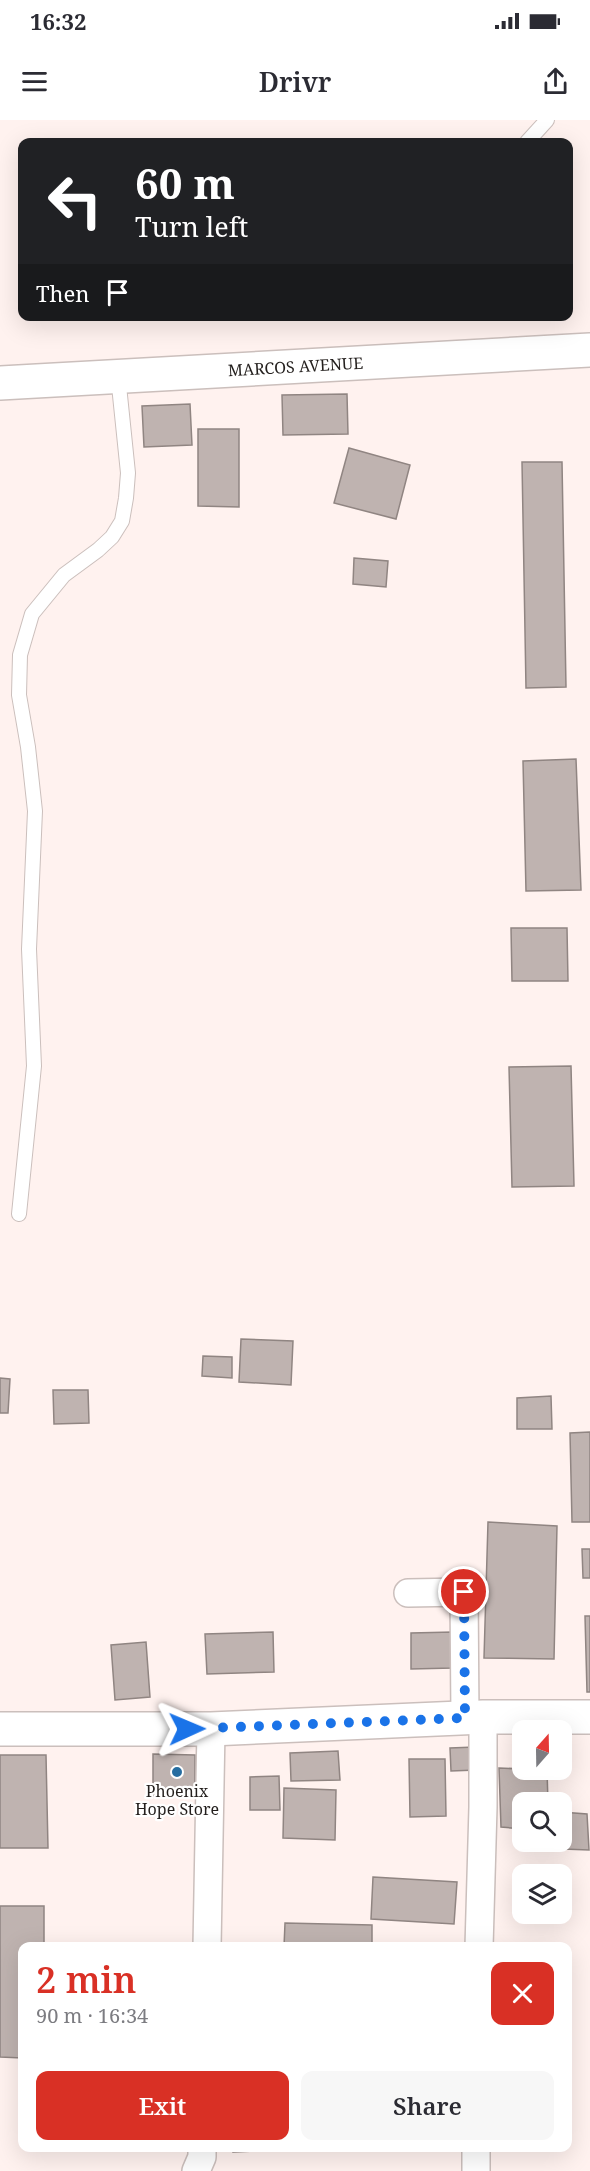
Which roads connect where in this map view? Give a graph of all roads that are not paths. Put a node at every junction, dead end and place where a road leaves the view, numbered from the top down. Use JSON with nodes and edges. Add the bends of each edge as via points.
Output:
{"nodes":[{"id":1,"x":547,"y":120,"type":"edge"},
{"id":2,"x":531,"y":138,"type":"edge"},
{"id":3,"x":590,"y":350,"type":"edge"},
{"id":4,"x":118,"y":376,"type":"junction"},
{"id":5,"x":0,"y":383,"type":"edge"},
{"id":6,"x":19,"y":1214,"type":"dead end"},
{"id":7,"x":408,"y":1593,"type":"dead end"},
{"id":8,"x":590,"y":1717,"type":"edge"},
{"id":9,"x":474,"y":1718,"type":"junction"},
{"id":10,"x":0,"y":1729,"type":"edge"},
{"id":11,"x":211,"y":1729,"type":"junction"},
{"id":12,"x":207,"y":1942,"type":"edge"},
{"id":13,"x":479,"y":1942,"type":"edge"},
{"id":14,"x":202,"y":2152,"type":"edge"},
{"id":15,"x":476,"y":2152,"type":"edge"},
{"id":16,"x":196,"y":2171,"type":"edge"},
{"id":17,"x":477,"y":2171,"type":"edge"}],
"edges":[{"from":1,"to":2,"type":"lane"},
{"from":3,"to":4,"type":"street","name":"MARCOS AVENUE"},
{"from":4,"to":5,"type":"street","name":"MARCOS AVENUE"},
{"from":4,"to":6,"type":"lane","via":[[128,473],[122,520],[112,537],[64,575],[32,614],[20,655],[20,695],[35,811],[29,949],[34,1066]]},
{"from":7,"to":9,"type":"street","via":[[464,1592]]},
{"from":8,"to":9,"type":"street"},
{"from":9,"to":11,"type":"street"},
{"from":9,"to":13,"type":"street","via":[[483,1807]]},
{"from":10,"to":11,"type":"street"},
{"from":11,"to":12,"type":"street"},
{"from":14,"to":16,"type":"street"},
{"from":15,"to":17,"type":"street"}]}
